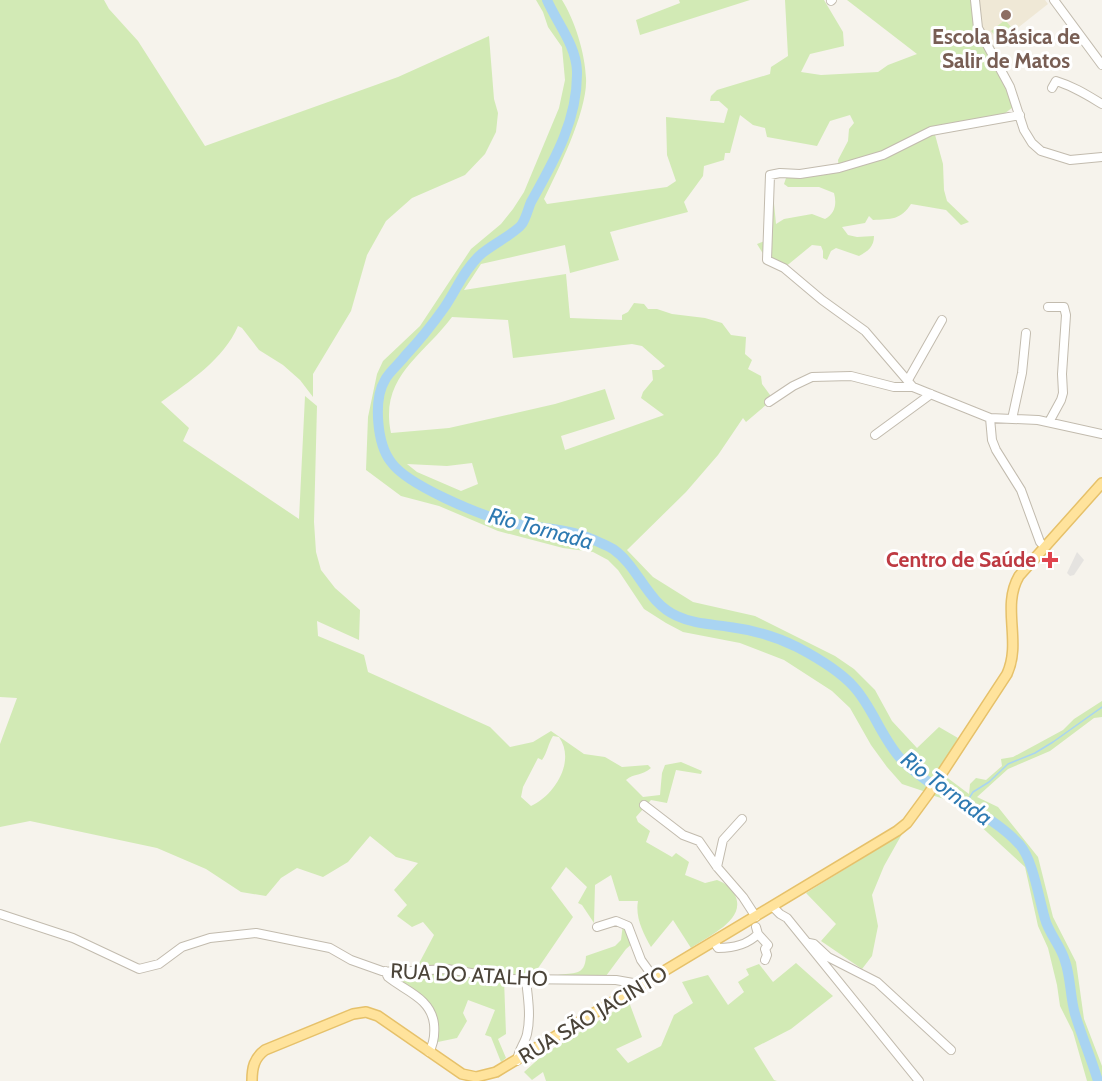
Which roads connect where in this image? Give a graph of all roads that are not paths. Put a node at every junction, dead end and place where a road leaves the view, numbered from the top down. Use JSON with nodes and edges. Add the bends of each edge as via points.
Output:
{"nodes":[{"id":1,"x":975,"y":0,"type":"edge"},
{"id":2,"x":1054,"y":0,"type":"edge"},
{"id":3,"x":1102,"y":65,"type":"edge"},
{"id":4,"x":1052,"y":88,"type":"dead end"},
{"id":5,"x":1102,"y":104,"type":"edge"},
{"id":6,"x":1020,"y":115,"type":"junction"},
{"id":7,"x":1102,"y":157,"type":"edge"},
{"id":8,"x":1048,"y":307,"type":"dead end"},
{"id":9,"x":942,"y":320,"type":"dead end"},
{"id":10,"x":1026,"y":333,"type":"dead end"},
{"id":11,"x":908,"y":380,"type":"junction"},
{"id":12,"x":914,"y":387,"type":"junction"},
{"id":13,"x":932,"y":394,"type":"junction"},
{"id":14,"x":769,"y":402,"type":"dead end"},
{"id":15,"x":990,"y":418,"type":"junction"},
{"id":16,"x":1012,"y":419,"type":"junction"},
{"id":17,"x":1049,"y":422,"type":"junction"},
{"id":18,"x":1102,"y":434,"type":"edge"},
{"id":19,"x":875,"y":435,"type":"dead end"},
{"id":20,"x":1102,"y":483,"type":"edge"},
{"id":21,"x":1044,"y":546,"type":"junction"},
{"id":22,"x":644,"y":805,"type":"dead end"},
{"id":23,"x":742,"y":819,"type":"dead end"},
{"id":24,"x":717,"y":867,"type":"junction"},
{"id":25,"x":782,"y":901,"type":"junction"},
{"id":26,"x":773,"y":906,"type":"junction"},
{"id":27,"x":0,"y":914,"type":"edge"},
{"id":28,"x":787,"y":918,"type":"junction"},
{"id":29,"x":757,"y":926,"type":"junction"},
{"id":30,"x":597,"y":927,"type":"dead end"},
{"id":31,"x":714,"y":942,"type":"junction"},
{"id":32,"x":807,"y":943,"type":"junction"},
{"id":33,"x":765,"y":960,"type":"dead end"},
{"id":34,"x":385,"y":971,"type":"junction"},
{"id":35,"x":654,"y":978,"type":"junction"},
{"id":36,"x":526,"y":980,"type":"junction"},
{"id":37,"x":637,"y":988,"type":"junction"},
{"id":38,"x":951,"y":1050,"type":"dead end"},
{"id":39,"x":429,"y":1052,"type":"junction"},
{"id":40,"x":517,"y":1061,"type":"junction"},
{"id":41,"x":252,"y":1081,"type":"edge"},
{"id":42,"x":918,"y":1081,"type":"edge"}],
"edges":[{"from":1,"to":6,"type":"street","via":[[978,27],[1010,87]]},
{"from":2,"to":3,"type":"street"},
{"from":4,"to":5,"type":"street","via":[[1056,81],[1063,83]]},
{"from":6,"to":7,"type":"street","via":[[1024,130],[1041,150],[1070,160]]},
{"from":6,"to":11,"type":"street","via":[[931,131],[884,155],[839,168],[770,175],[767,260],[784,268],[865,331]]},
{"from":8,"to":17,"type":"street","via":[[1064,307],[1066,315],[1063,393]]},
{"from":9,"to":11,"type":"street"},
{"from":10,"to":16,"type":"street"},
{"from":11,"to":12,"type":"street"},
{"from":12,"to":13,"type":"street"},
{"from":12,"to":14,"type":"street","via":[[894,387],[851,376],[812,377]]},
{"from":13,"to":15,"type":"street"},
{"from":13,"to":19,"type":"street"},
{"from":15,"to":16,"type":"street"},
{"from":15,"to":21,"type":"street","via":[[996,450],[1021,490]]},
{"from":16,"to":17,"type":"street"},
{"from":17,"to":18,"type":"street"},
{"from":20,"to":21,"type":"main road","name":"RUA SÃO JACINTO"},
{"from":21,"to":25,"type":"main road","name":"RUA SÃO JACINTO","via":[[1011,592],[1014,646],[1007,674],[907,823]]},
{"from":22,"to":24,"type":"street","via":[[683,835],[699,841]]},
{"from":23,"to":24,"type":"street","via":[[723,840]]},
{"from":24,"to":29,"type":"street","via":[[743,897]]},
{"from":25,"to":26,"type":"main road","name":"RUA SÃO JACINTO"},
{"from":25,"to":28,"type":"street"},
{"from":26,"to":28,"type":"street"},
{"from":26,"to":29,"type":"main road","name":"RUA SÃO JACINTO"},
{"from":27,"to":34,"type":"street","name":"RUA DO ATALHO","via":[[73,938],[139,969],[159,964],[182,947],[210,938],[256,933],[330,948]]},
{"from":28,"to":32,"type":"street"},
{"from":29,"to":31,"type":"main road","name":"RUA SÃO JACINTO"},
{"from":29,"to":31,"type":"street","via":[[752,940],[742,945],[718,948]]},
{"from":29,"to":33,"type":"street","via":[[768,945]]},
{"from":30,"to":35,"type":"street","via":[[616,921],[628,926],[641,960]]},
{"from":31,"to":35,"type":"main road","name":"RUA SÃO JACINTO"},
{"from":32,"to":38,"type":"street","via":[[877,982]]},
{"from":32,"to":42,"type":"street"},
{"from":34,"to":36,"type":"street","name":"RUA DO ATALHO","via":[[447,969]]},
{"from":34,"to":39,"type":"street","via":[[429,1008],[435,1032]]},
{"from":35,"to":37,"type":"main road","name":"RUA SÃO JACINTO"},
{"from":36,"to":37,"type":"street","name":"RUA DO ATALHO","via":[[616,980],[633,983]]},
{"from":36,"to":40,"type":"street","via":[[530,1022]]},
{"from":37,"to":40,"type":"main road","name":"RUA SÃO JACINTO"},
{"from":39,"to":40,"type":"main road","name":"RUA SÃO JACINTO","via":[[454,1070],[476,1077]]},
{"from":39,"to":41,"type":"main road","name":"RUA SÃO JACINTO","via":[[378,1016],[357,1012],[265,1050],[254,1064]]}]}
